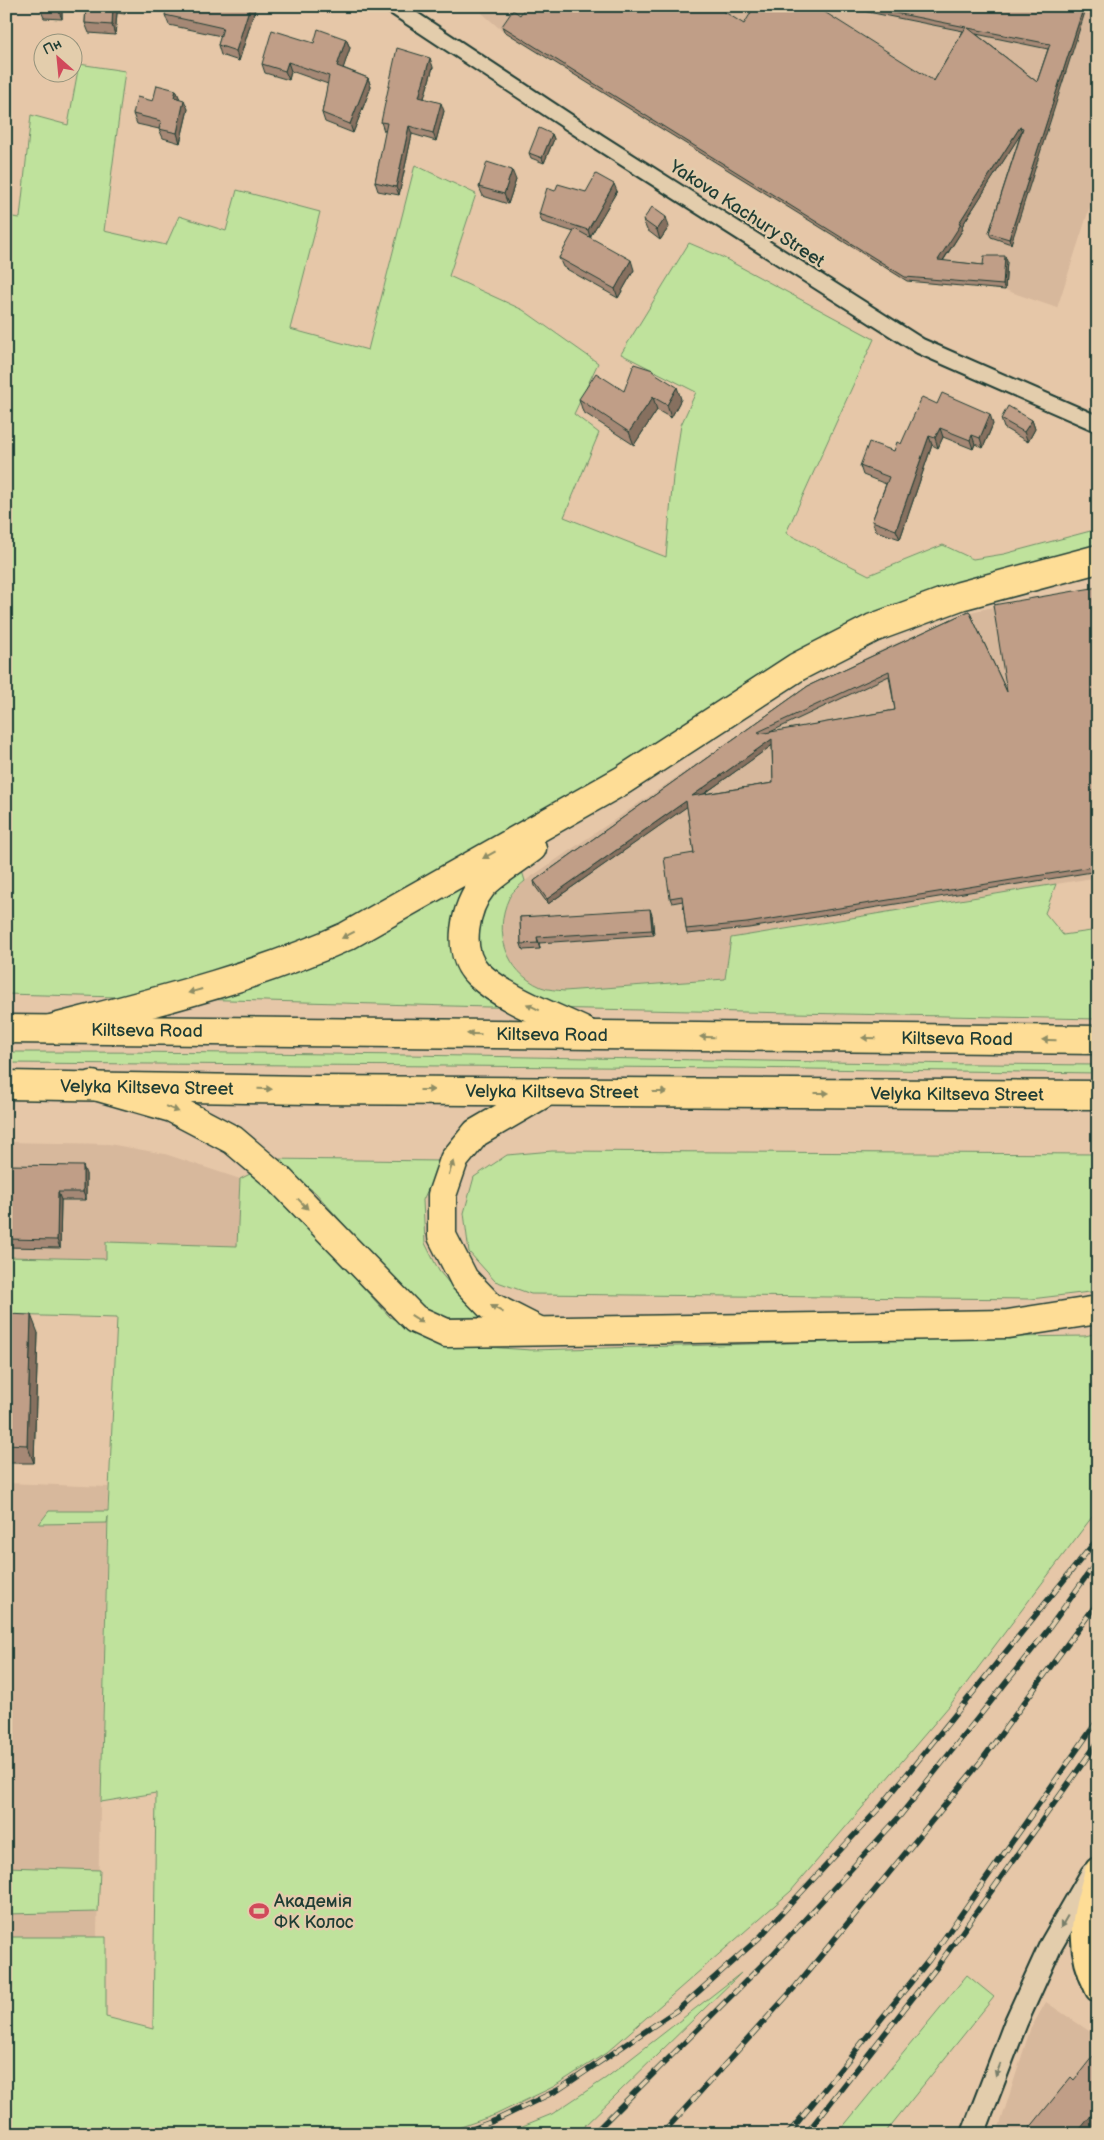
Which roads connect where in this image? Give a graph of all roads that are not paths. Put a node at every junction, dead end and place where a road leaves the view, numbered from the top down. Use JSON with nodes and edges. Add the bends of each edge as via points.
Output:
{"nodes":[{"id":1,"x":393,"y":6,"type":"edge"},
{"id":2,"x":1098,"y":424,"type":"edge"},
{"id":3,"x":1098,"y":559,"type":"edge"},
{"id":4,"x":623,"y":780,"type":"junction"},
{"id":5,"x":6,"y":1029,"type":"edge"},
{"id":6,"x":50,"y":1029,"type":"junction"},
{"id":7,"x":593,"y":1036,"type":"junction"},
{"id":8,"x":1098,"y":1040,"type":"edge"},
{"id":9,"x":6,"y":1085,"type":"edge"},
{"id":10,"x":92,"y":1086,"type":"junction"},
{"id":11,"x":548,"y":1091,"type":"junction"},
{"id":12,"x":1098,"y":1095,"type":"edge"},
{"id":13,"x":1098,"y":1310,"type":"edge"},
{"id":14,"x":540,"y":1332,"type":"junction"},
{"id":15,"x":1098,"y":1864,"type":"edge"},
{"id":16,"x":1098,"y":1870,"type":"edge"},
{"id":17,"x":1098,"y":1989,"type":"edge"},
{"id":18,"x":973,"y":2134,"type":"edge"}],
"edges":[{"from":1,"to":2,"type":"street","name":"Yakova Kachury Street","via":[[599,142],[920,346]]},
{"from":3,"to":4,"type":"highway","via":[[960,596],[872,628],[797,667]]},
{"from":4,"to":6,"type":"highway","one_way":true,"via":[[319,949],[197,990]]},
{"from":7,"to":4,"type":"highway","one_way":true,"via":[[498,989],[476,972],[466,950],[466,927],[471,907],[484,885]]},
{"from":5,"to":6,"type":"highway","name":"Kiltseva Road"},
{"from":7,"to":6,"type":"highway","name":"Kiltseva Road","one_way":true},
{"from":8,"to":7,"type":"highway","name":"Kiltseva Road","one_way":true},
{"from":9,"to":10,"type":"highway","name":"Velyka Kiltseva Street"},
{"from":10,"to":11,"type":"highway","name":"Velyka Kiltseva Street","one_way":true},
{"from":10,"to":14,"type":"highway","one_way":true,"via":[[172,1108],[233,1140],[279,1179],[415,1319],[446,1333]]},
{"from":11,"to":12,"type":"highway","name":"Velyka Kiltseva Street","one_way":true},
{"from":14,"to":11,"type":"highway","one_way":true,"via":[[490,1306],[464,1280],[442,1236],[442,1195],[454,1160],[476,1133]]},
{"from":13,"to":14,"type":"highway","via":[[1008,1324]]},
{"from":15,"to":18,"type":"main road","one_way":true,"via":[[1051,1945],[1016,2022]]},
{"from":16,"to":17,"type":"main road","via":[[1083,1932],[1085,1953]]}]}
